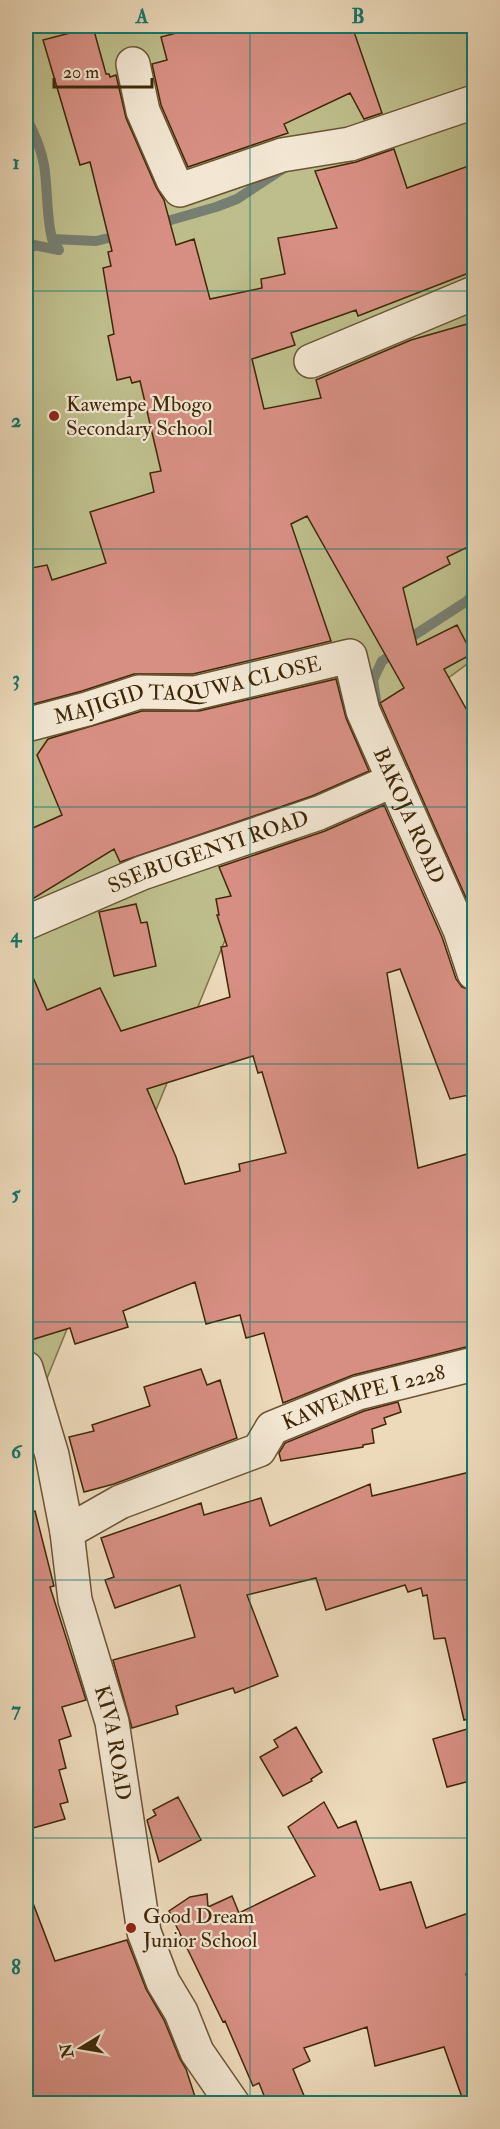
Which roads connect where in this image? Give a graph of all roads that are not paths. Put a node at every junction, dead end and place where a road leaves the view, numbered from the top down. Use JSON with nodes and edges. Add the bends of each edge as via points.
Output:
{"nodes":[{"id":1,"x":133,"y":64,"type":"dead end"},
{"id":2,"x":474,"y":102,"type":"edge"},
{"id":3,"x":474,"y":293,"type":"edge"},
{"id":4,"x":311,"y":361,"type":"dead end"},
{"id":5,"x":350,"y":656,"type":"joint"},
{"id":6,"x":26,"y":725,"type":"edge"},
{"id":7,"x":394,"y":780,"type":"junction"},
{"id":8,"x":26,"y":923,"type":"edge"},
{"id":9,"x":474,"y":973,"type":"edge"},
{"id":10,"x":474,"y":1364,"type":"edge"},
{"id":11,"x":26,"y":1368,"type":"edge"},
{"id":12,"x":67,"y":1532,"type":"junction"},
{"id":13,"x":232,"y":2103,"type":"edge"}],
"edges":[{"from":1,"to":2,"type":"street","via":[[143,111],[180,190],[282,155],[350,144]]},
{"from":3,"to":4,"type":"street"},
{"from":5,"to":6,"type":"street","name":"MAJIGID TAQUWA CLOSE","via":[[195,693],[139,692]]},
{"from":5,"to":7,"type":"street","name":"BAKOJA ROAD","via":[[363,711]]},
{"from":7,"to":8,"type":"street","name":"SSEBUGENYI ROAD","via":[[319,813],[141,873]]},
{"from":7,"to":9,"type":"street","name":"BAKOJA ROAD","via":[[460,930]]},
{"from":10,"to":12,"type":"street","name":"KAWEMPE I 2228","via":[[358,1393],[272,1428],[259,1450],[120,1502]]},
{"from":11,"to":12,"type":"street","name":"KIVA ROAD","via":[[52,1455]]},
{"from":12,"to":13,"type":"street","name":"KIVA ROAD","via":[[75,1600],[111,1722],[144,1932],[197,2052]]}]}
